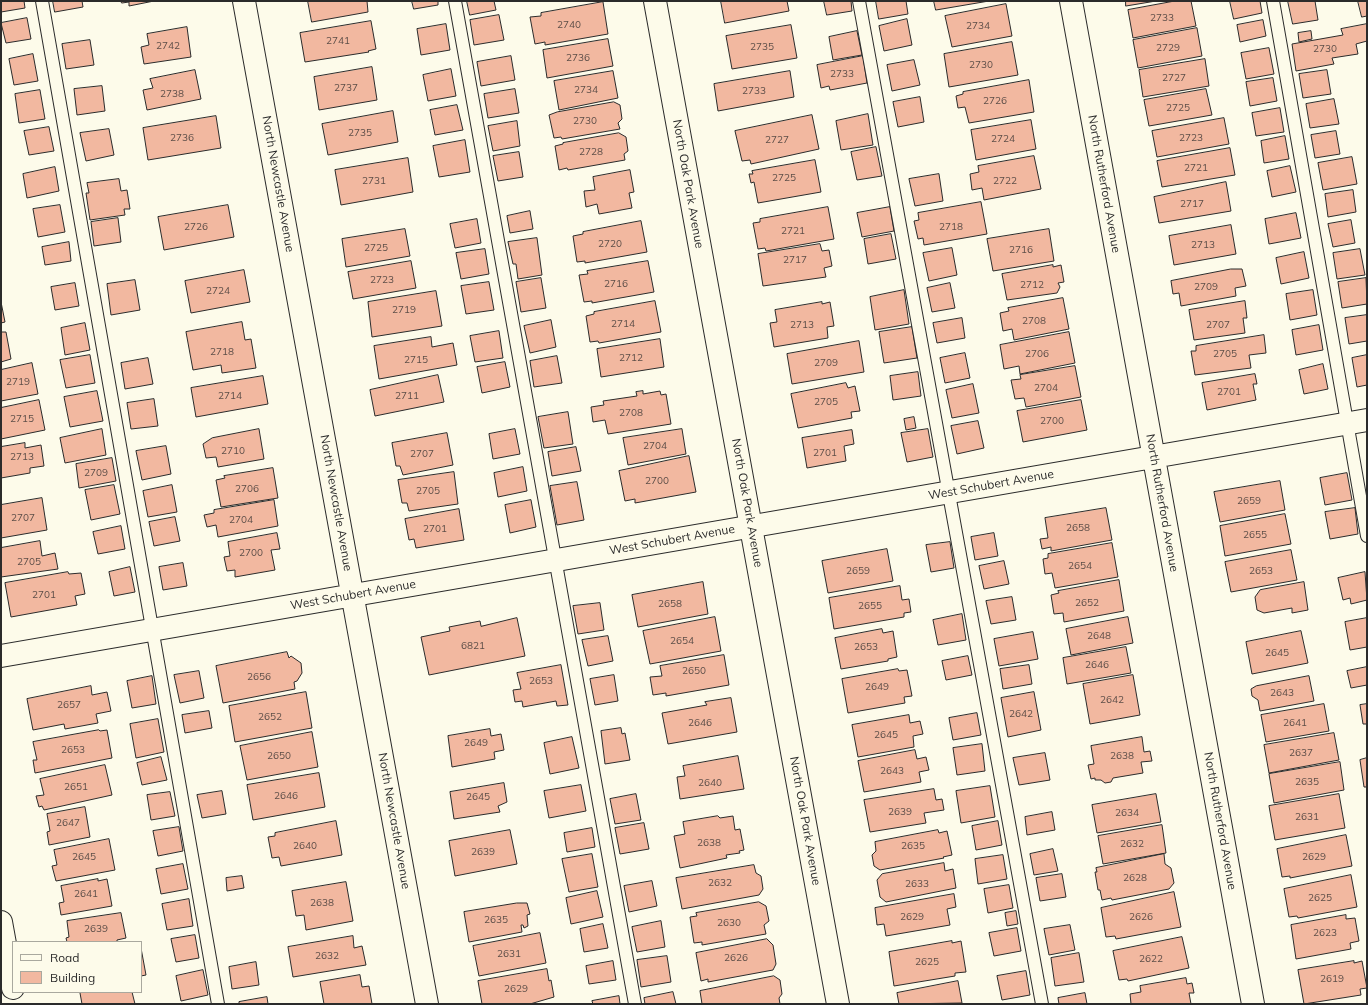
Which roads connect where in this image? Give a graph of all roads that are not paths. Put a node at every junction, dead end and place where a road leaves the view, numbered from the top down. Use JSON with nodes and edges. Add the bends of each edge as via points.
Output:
{"nodes":[{"id":1,"x":42,"y":1,"type":"edge"},
{"id":2,"x":244,"y":1,"type":"edge"},
{"id":3,"x":455,"y":1,"type":"edge"},
{"id":4,"x":655,"y":1,"type":"edge"},
{"id":5,"x":859,"y":1,"type":"edge"},
{"id":6,"x":1071,"y":1,"type":"edge"},
{"id":7,"x":1273,"y":1,"type":"edge"},
{"id":8,"x":1357,"y":422,"type":"edge"},
{"id":9,"x":1154,"y":456,"type":"junction"},
{"id":10,"x":949,"y":492,"type":"junction"},
{"id":11,"x":751,"y":527,"type":"junction"},
{"id":12,"x":1367,"y":536,"type":"edge"},
{"id":13,"x":555,"y":560,"type":"junction"},
{"id":14,"x":353,"y":596,"type":"junction"},
{"id":15,"x":152,"y":630,"type":"junction"},
{"id":16,"x":1,"y":656,"type":"edge"},
{"id":17,"x":1,"y":922,"type":"edge"},
{"id":18,"x":12,"y":982,"type":"edge"},
{"id":19,"x":14,"y":993,"type":"edge"},
{"id":20,"x":16,"y":1004,"type":"edge"},
{"id":21,"x":218,"y":1004,"type":"edge"},
{"id":22,"x":427,"y":1004,"type":"edge"},
{"id":23,"x":635,"y":1004,"type":"edge"},
{"id":24,"x":838,"y":1004,"type":"edge"},
{"id":25,"x":1042,"y":1004,"type":"edge"},
{"id":26,"x":1253,"y":1004,"type":"edge"}],
"edges":[{"from":1,"to":15,"type":"lane"},
{"from":2,"to":14,"type":"street","name":"North Newcastle Avenue"},
{"from":3,"to":13,"type":"lane"},
{"from":4,"to":11,"type":"street","name":"North Oak Park Avenue"},
{"from":5,"to":10,"type":"lane"},
{"from":6,"to":9,"type":"street","name":"North Rutherford Avenue"},
{"from":7,"to":8,"type":"lane"},
{"from":8,"to":9,"type":"street","name":"West Schubert Avenue"},
{"from":8,"to":12,"type":"lane"},
{"from":9,"to":10,"type":"street","name":"West Schubert Avenue"},
{"from":9,"to":26,"type":"street","name":"North Rutherford Avenue"},
{"from":10,"to":11,"type":"street","name":"West Schubert Avenue"},
{"from":10,"to":25,"type":"lane"},
{"from":11,"to":13,"type":"street","name":"West Schubert Avenue"},
{"from":11,"to":24,"type":"street","name":"North Oak Park Avenue"},
{"from":13,"to":14,"type":"street","name":"West Schubert Avenue"},
{"from":13,"to":23,"type":"lane"},
{"from":14,"to":15,"type":"street","name":"West Schubert Avenue"},
{"from":14,"to":22,"type":"street","name":"North Newcastle Avenue"},
{"from":15,"to":16,"type":"street","name":"West Schubert Avenue"},
{"from":15,"to":21,"type":"lane"},
{"from":17,"to":18,"type":"street"},
{"from":19,"to":20,"type":"street"}]}
